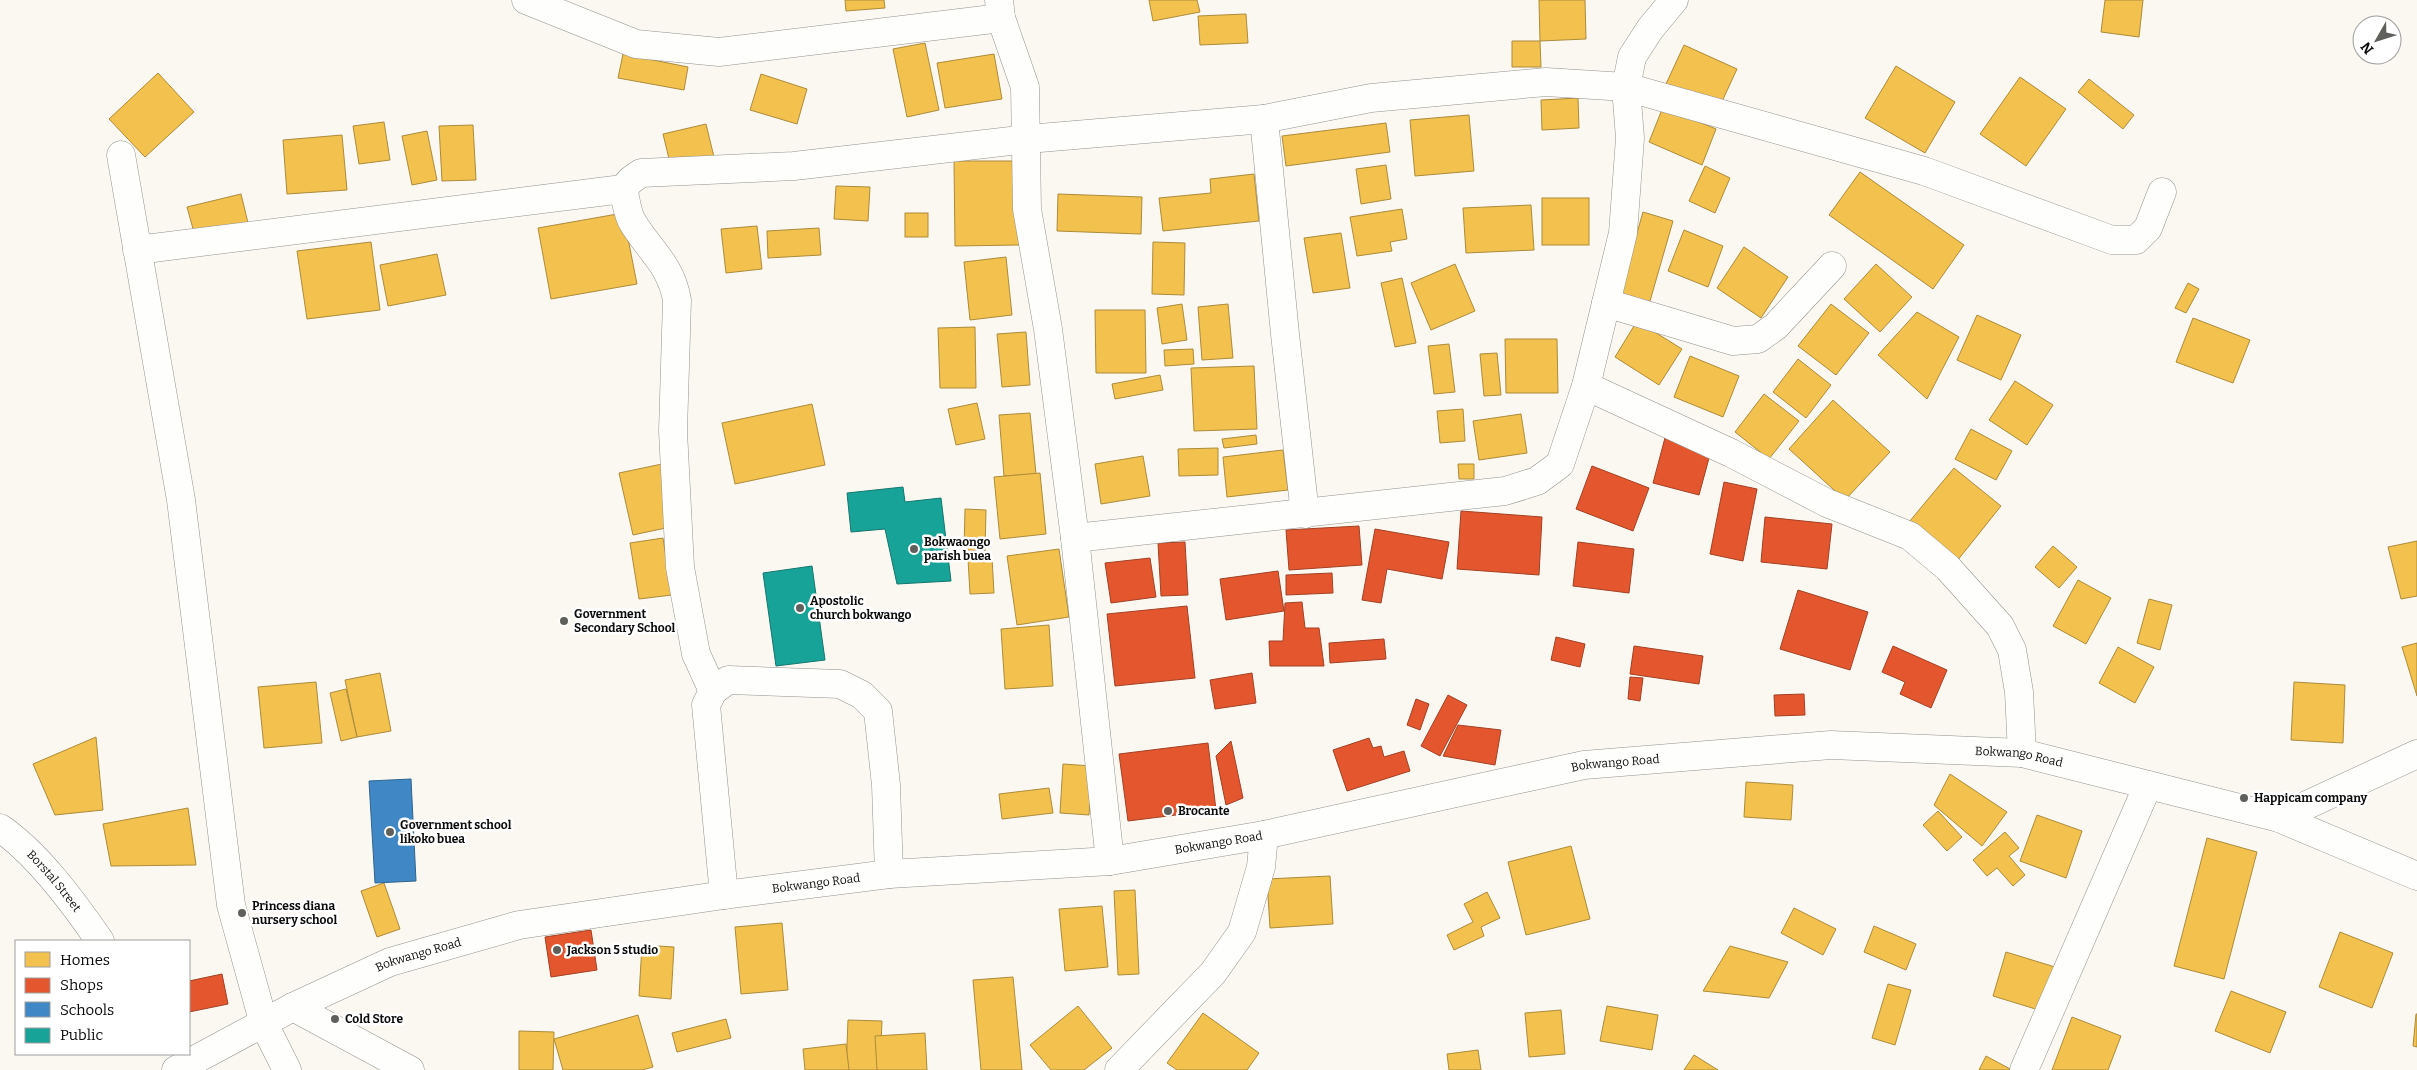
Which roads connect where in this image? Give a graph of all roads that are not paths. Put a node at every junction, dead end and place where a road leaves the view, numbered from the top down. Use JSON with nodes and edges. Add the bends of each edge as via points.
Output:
{"nodes":[{"id":1,"x":526,"y":0,"type":"edge"},
{"id":2,"x":1674,"y":0,"type":"edge"},
{"id":3,"x":1000,"y":9,"type":"edge"},
{"id":4,"x":1626,"y":87,"type":"junction"},
{"id":5,"x":1264,"y":119,"type":"junction"},
{"id":6,"x":1028,"y":139,"type":"junction"},
{"id":7,"x":121,"y":155,"type":"dead end"},
{"id":8,"x":623,"y":189,"type":"junction"},
{"id":9,"x":2162,"y":192,"type":"dead end"},
{"id":10,"x":138,"y":250,"type":"junction"},
{"id":11,"x":1832,"y":266,"type":"dead end"},
{"id":12,"x":1606,"y":303,"type":"junction"},
{"id":13,"x":1586,"y":386,"type":"junction"},
{"id":14,"x":1305,"y":514,"type":"junction"},
{"id":15,"x":1075,"y":538,"type":"junction"},
{"id":16,"x":713,"y":691,"type":"junction"},
{"id":17,"x":2022,"y":753,"type":"junction"},
{"id":18,"x":2417,"y":754,"type":"edge"},
{"id":19,"x":2148,"y":785,"type":"junction"},
{"id":20,"x":2279,"y":818,"type":"junction"},
{"id":21,"x":0,"y":828,"type":"edge"},
{"id":22,"x":1264,"y":835,"type":"junction"},
{"id":23,"x":1110,"y":861,"type":"junction"},
{"id":24,"x":889,"y":874,"type":"junction"},
{"id":25,"x":2417,"y":876,"type":"edge"},
{"id":26,"x":724,"y":895,"type":"junction"},
{"id":27,"x":99,"y":940,"type":"edge"},
{"id":28,"x":294,"y":1007,"type":"junction"},
{"id":29,"x":264,"y":1024,"type":"junction"},
{"id":30,"x":182,"y":1062,"type":"edge"},
{"id":31,"x":287,"y":1070,"type":"edge"},
{"id":32,"x":410,"y":1070,"type":"edge"},
{"id":33,"x":1119,"y":1070,"type":"edge"},
{"id":34,"x":2024,"y":1070,"type":"edge"}],
"edges":[{"from":1,"to":3,"type":"street","via":[[636,44],[720,52]]},
{"from":2,"to":4,"type":"street","via":[[1650,28],[1632,57]]},
{"from":3,"to":6,"type":"street","via":[[1026,87]]},
{"from":4,"to":5,"type":"street","via":[[1546,82],[1371,98]]},
{"from":4,"to":9,"type":"street","via":[[1924,171],[2112,240],[2136,240],[2148,228]]},
{"from":4,"to":12,"type":"street","via":[[1630,138],[1623,234]]},
{"from":5,"to":6,"type":"street"},
{"from":5,"to":14,"type":"street"},
{"from":6,"to":8,"type":"street","via":[[794,166],[641,173]]},
{"from":6,"to":15,"type":"street","via":[[1027,209],[1048,329]]},
{"from":7,"to":10,"type":"street"},
{"from":8,"to":10,"type":"street"},
{"from":8,"to":16,"type":"street","via":[[631,222],[664,263],[674,282],[677,300],[673,431],[680,567],[696,654]]},
{"from":10,"to":29,"type":"street","via":[[181,500],[231,904]]},
{"from":11,"to":12,"type":"street","via":[[1776,326],[1758,339],[1733,341]]},
{"from":12,"to":13,"type":"street"},
{"from":13,"to":14,"type":"street","via":[[1560,464],[1537,480],[1505,491]]},
{"from":13,"to":17,"type":"street","via":[[1730,453],[1827,503],[1910,536],[1948,568],[2000,626],[2012,650]]},
{"from":14,"to":15,"type":"street"},
{"from":15,"to":23,"type":"street"},
{"from":16,"to":24,"type":"street","via":[[728,680],[840,684],[862,695],[878,711],[886,785]]},
{"from":16,"to":26,"type":"street","via":[[706,705]]},
{"from":17,"to":19,"type":"street","name":"Bokwango Road"},
{"from":17,"to":22,"type":"street","name":"Bokwango Road","via":[[1830,745],[1584,764]]},
{"from":18,"to":20,"type":"street"},
{"from":19,"to":20,"type":"street","name":"Bokwango Road"},
{"from":19,"to":34,"type":"street"},
{"from":20,"to":25,"type":"street","name":"Bokwango Road"},
{"from":21,"to":27,"type":"street","name":"Borstal Street","via":[[14,838],[74,902]]},
{"from":22,"to":23,"type":"street","name":"Bokwango Road"},
{"from":22,"to":33,"type":"street","via":[[1261,867],[1242,932],[1213,973]]},
{"from":23,"to":24,"type":"street","name":"Bokwango Road"},
{"from":24,"to":26,"type":"street","name":"Bokwango Road"},
{"from":26,"to":28,"type":"street","name":"Bokwango Road","via":[[519,925],[390,962]]},
{"from":28,"to":29,"type":"street","name":"Bokwango Road"},
{"from":28,"to":32,"type":"street"},
{"from":29,"to":30,"type":"street","name":"Bokwango Road"},
{"from":29,"to":31,"type":"street"}]}
